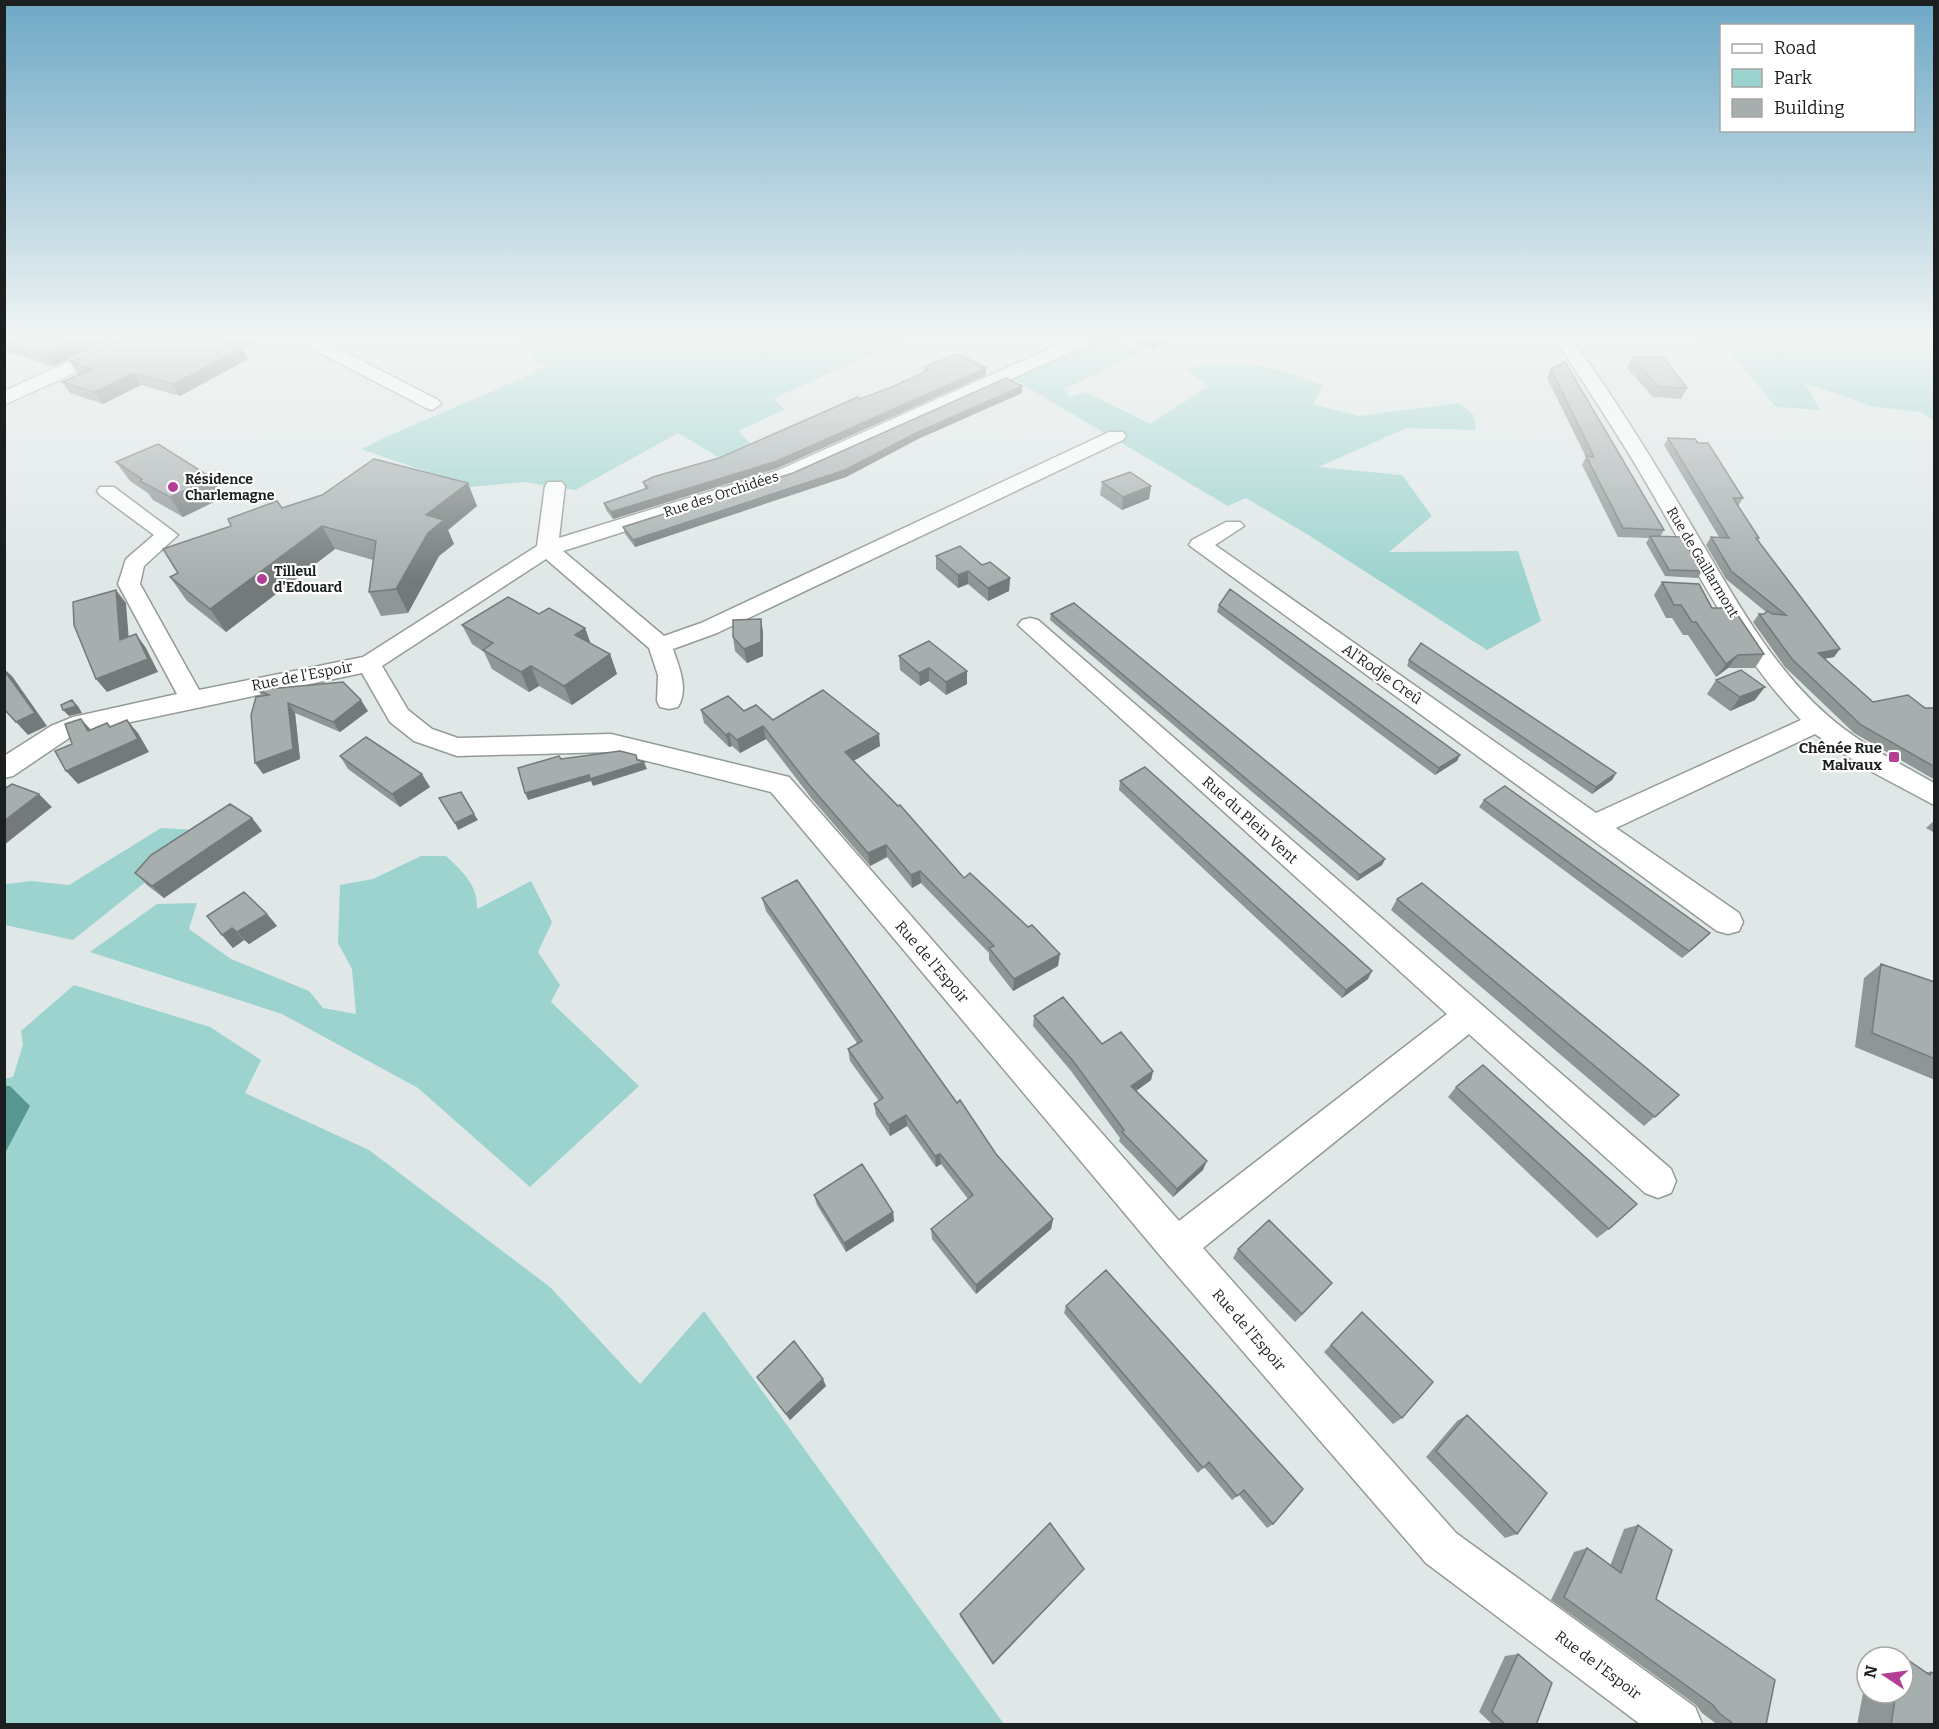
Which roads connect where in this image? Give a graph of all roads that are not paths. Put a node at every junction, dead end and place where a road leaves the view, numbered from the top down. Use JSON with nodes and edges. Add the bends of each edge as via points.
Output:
{"nodes":[{"id":1,"x":906,"y":420,"type":"edge"},
{"id":2,"x":1620,"y":420,"type":"edge"},
{"id":3,"x":1116,"y":436,"type":"dead end"},
{"id":4,"x":555,"y":486,"type":"dead end"},
{"id":5,"x":107,"y":491,"type":"dead end"},
{"id":6,"x":1233,"y":526,"type":"dead end"},
{"id":7,"x":547,"y":549,"type":"junction"},
{"id":8,"x":1030,"y":625,"type":"dead end"},
{"id":9,"x":660,"y":645,"type":"junction"},
{"id":10,"x":369,"y":664,"type":"junction"},
{"id":11,"x":191,"y":698,"type":"junction"},
{"id":12,"x":669,"y":701,"type":"dead end"},
{"id":13,"x":1818,"y":722,"type":"junction"},
{"id":14,"x":4,"y":769,"type":"edge"},
{"id":15,"x":1935,"y":795,"type":"edge"},
{"id":16,"x":1594,"y":826,"type":"junction"},
{"id":17,"x":1728,"y":922,"type":"dead end"},
{"id":18,"x":1470,"y":1014,"type":"junction"},
{"id":19,"x":1658,"y":1181,"type":"dead end"},
{"id":20,"x":1176,"y":1246,"type":"junction"},
{"id":21,"x":1678,"y":1725,"type":"edge"}],
"edges":[{"from":1,"to":7,"type":"street","name":"Rue des Orchidées","via":[[786,474]]},
{"from":2,"to":13,"type":"street","name":"Rue de Gaillarmont","via":[[1756,648]]},
{"from":3,"to":9,"type":"street","via":[[710,628]]},
{"from":4,"to":7,"type":"street"},
{"from":5,"to":11,"type":"street","via":[[167,535],[134,564],[129,584]]},
{"from":6,"to":16,"type":"street","name":"Al'Rodje Creû","via":[[1200,545]]},
{"from":7,"to":9,"type":"street"},
{"from":7,"to":10,"type":"street","name":"Rue des Orchidées"},
{"from":8,"to":18,"type":"street","name":"Rue du Plein Vent"},
{"from":9,"to":12,"type":"street","via":[[670,675]]},
{"from":10,"to":11,"type":"street","name":"Rue de l'Espoir"},
{"from":10,"to":20,"type":"street","name":"Rue de l'Espoir","via":[[399,716],[423,735],[457,747],[611,743],[780,784]]},
{"from":11,"to":14,"type":"street","name":"Rue de l'Espoir","via":[[82,723],[60,732]]},
{"from":13,"to":15,"type":"street","name":"Rue de Gaillarmont","via":[[1857,750]]},
{"from":13,"to":16,"type":"street"},
{"from":16,"to":17,"type":"street","name":"Al'Rodje Creû"},
{"from":18,"to":19,"type":"street","name":"Rue du Plein Vent"},
{"from":18,"to":20,"type":"street"},
{"from":20,"to":21,"type":"street","name":"Rue de l'Espoir","via":[[1441,1548]]}]}
